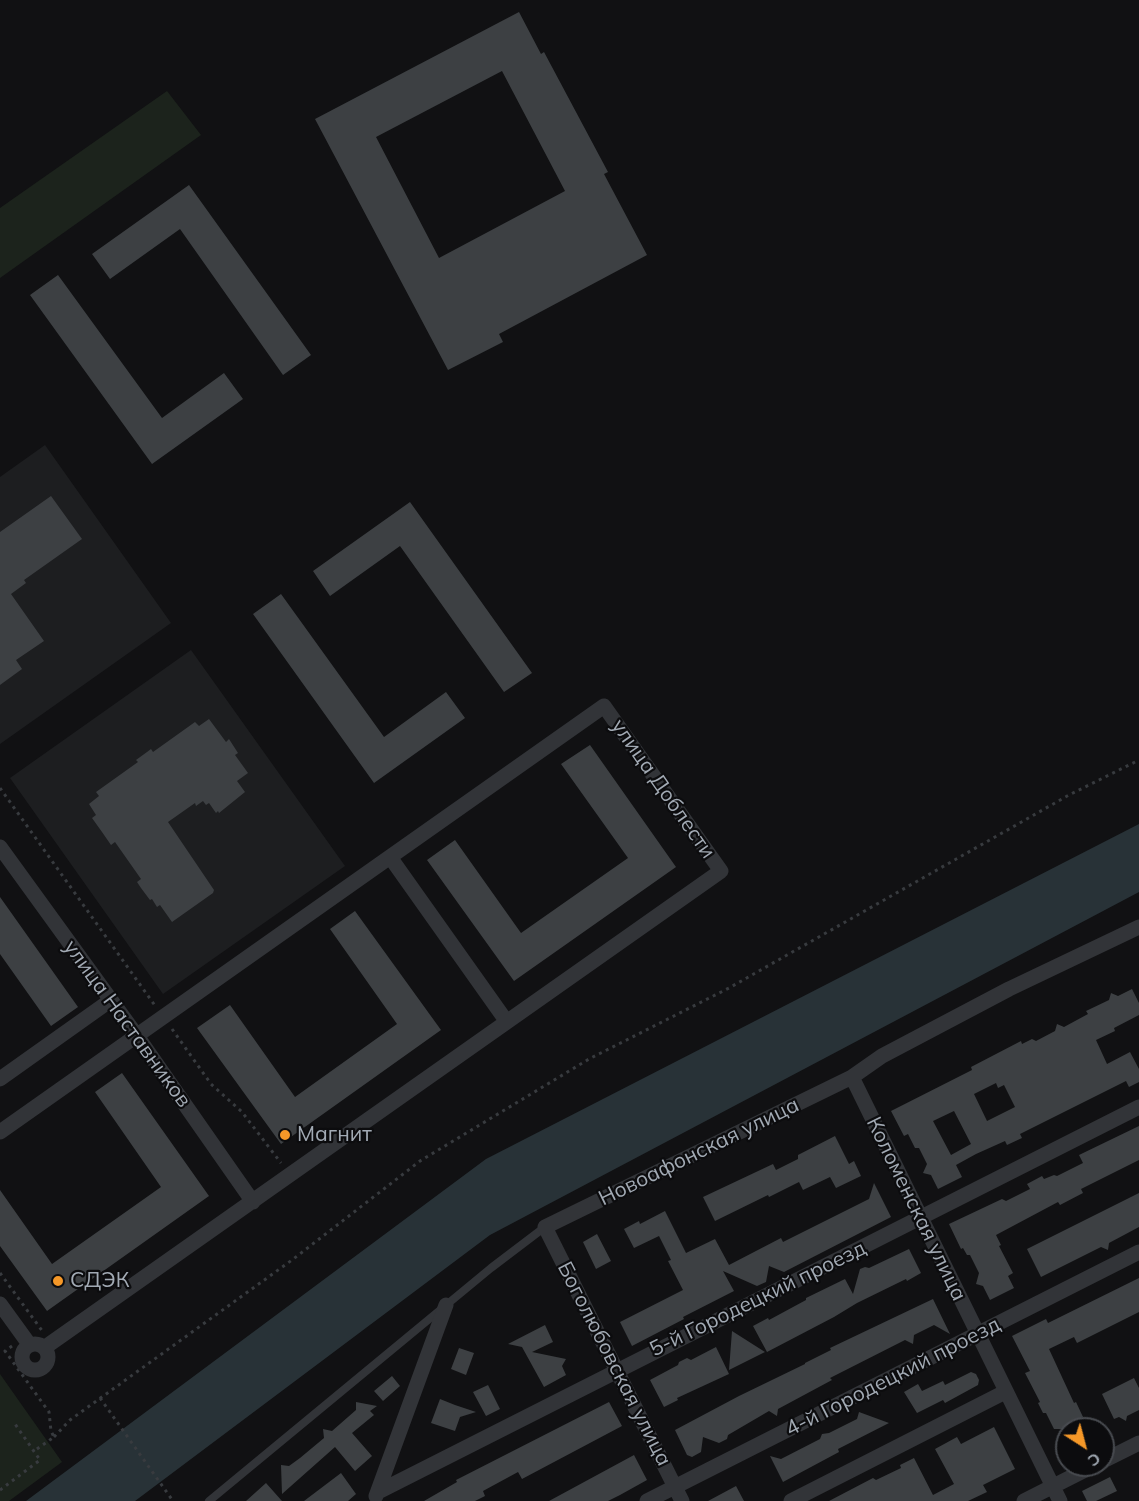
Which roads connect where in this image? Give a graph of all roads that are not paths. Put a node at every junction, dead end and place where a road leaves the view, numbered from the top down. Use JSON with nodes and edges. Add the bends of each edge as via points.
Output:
{"nodes":[{"id":1,"x":0,"y":847,"type":"edge"},
{"id":2,"x":390,"y":857,"type":"junction"},
{"id":3,"x":1139,"y":927,"type":"edge"},
{"id":4,"x":111,"y":1000,"type":"junction"},
{"id":5,"x":507,"y":1022,"type":"junction"},
{"id":6,"x":137,"y":1036,"type":"junction"},
{"id":7,"x":852,"y":1077,"type":"junction"},
{"id":8,"x":0,"y":1079,"type":"edge"},
{"id":9,"x":1139,"y":1107,"type":"edge"},
{"id":10,"x":0,"y":1132,"type":"edge"},
{"id":11,"x":253,"y":1202,"type":"junction"},
{"id":12,"x":921,"y":1219,"type":"junction"},
{"id":13,"x":545,"y":1227,"type":"junction"},
{"id":14,"x":1139,"y":1252,"type":"edge"},
{"id":15,"x":0,"y":1304,"type":"edge"},
{"id":16,"x":446,"y":1305,"type":"junction"},
{"id":17,"x":977,"y":1334,"type":"junction"},
{"id":18,"x":617,"y":1369,"type":"junction"},
{"id":19,"x":1005,"y":1392,"type":"junction"},
{"id":20,"x":1139,"y":1443,"type":"edge"},
{"id":21,"x":1115,"y":1455,"type":"edge"},
{"id":22,"x":1070,"y":1477,"type":"edge"},
{"id":23,"x":1052,"y":1486,"type":"junction"},
{"id":24,"x":679,"y":1494,"type":"edge"},
{"id":25,"x":376,"y":1496,"type":"edge"},
{"id":26,"x":209,"y":1501,"type":"edge"},
{"id":27,"x":647,"y":1501,"type":"edge"},
{"id":28,"x":791,"y":1501,"type":"edge"},
{"id":29,"x":1024,"y":1501,"type":"edge"},
{"id":30,"x":1060,"y":1501,"type":"edge"}],
"edges":[{"from":1,"to":4,"type":"street","name":"улица Наставников"},
{"from":2,"to":5,"type":"street"},
{"from":2,"to":5,"type":"street","name":"улица Доблести","via":[[604,706],[721,871]]},
{"from":2,"to":6,"type":"street"},
{"from":3,"to":7,"type":"street","name":"Новоафонская улица","via":[[1009,989],[882,1056]]},
{"from":4,"to":6,"type":"street","name":"улица Наставников"},
{"from":4,"to":8,"type":"street"},
{"from":5,"to":11,"type":"street"},
{"from":6,"to":10,"type":"street"},
{"from":6,"to":11,"type":"street","name":"улица Наставников"},
{"from":7,"to":12,"type":"street","name":"Коломенская улица"},
{"from":7,"to":13,"type":"street","name":"Новоафонская улица"},
{"from":9,"to":12,"type":"street","name":"5-й Городецкий проезд"},
{"from":11,"to":15,"type":"street","via":[[34,1342]]},
{"from":12,"to":17,"type":"street","name":"Коломенская улица"},
{"from":12,"to":18,"type":"street","name":"5-й Городецкий проезд"},
{"from":13,"to":16,"type":"lane"},
{"from":13,"to":18,"type":"street","name":"Боголюбовская улица"},
{"from":14,"to":17,"type":"street","name":"4-й Городецкий проезд"},
{"from":16,"to":25,"type":"street"},
{"from":16,"to":26,"type":"lane"},
{"from":17,"to":19,"type":"street","name":"Коломенская улица"},
{"from":17,"to":24,"type":"street","name":"4-й Городецкий проезд"},
{"from":18,"to":24,"type":"street","name":"Боголюбовская улица"},
{"from":18,"to":25,"type":"street","name":"5-й Городецкий проезд"},
{"from":19,"to":23,"type":"street","name":"Коломенская улица"},
{"from":19,"to":28,"type":"street"},
{"from":20,"to":21,"type":"street"},
{"from":22,"to":23,"type":"street"},
{"from":23,"to":29,"type":"street"},
{"from":23,"to":30,"type":"street","name":"Коломенская улица"},
{"from":24,"to":27,"type":"street","name":"4-й Городецкий проезд"}]}
